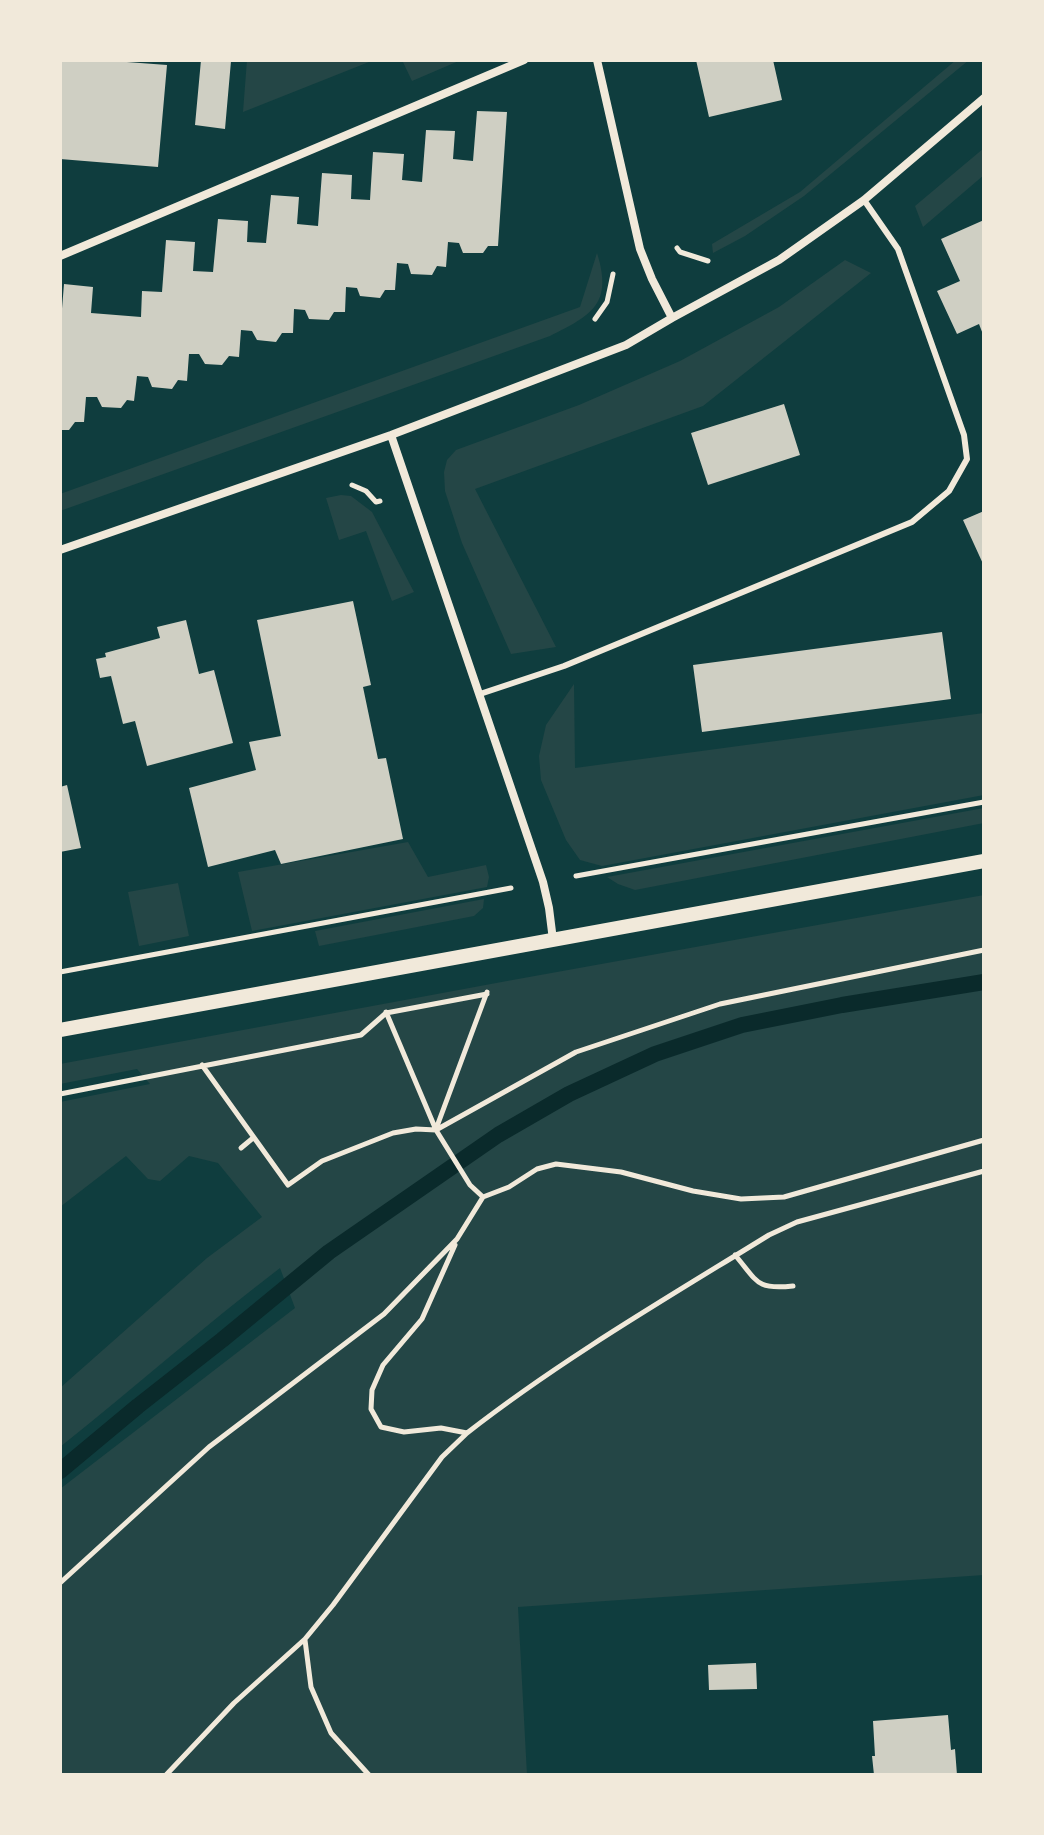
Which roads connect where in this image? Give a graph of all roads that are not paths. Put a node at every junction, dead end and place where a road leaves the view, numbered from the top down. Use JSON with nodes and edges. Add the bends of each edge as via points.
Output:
{"nodes":[{"id":1,"x":524,"y":60,"type":"edge"},
{"id":2,"x":597,"y":60,"type":"edge"},
{"id":3,"x":984,"y":98,"type":"edge"},
{"id":4,"x":864,"y":200,"type":"junction"},
{"id":5,"x":60,"y":256,"type":"edge"},
{"id":6,"x":672,"y":318,"type":"junction"},
{"id":7,"x":391,"y":435,"type":"junction"},
{"id":8,"x":60,"y":550,"type":"edge"},
{"id":9,"x":480,"y":694,"type":"junction"},
{"id":10,"x":984,"y":861,"type":"edge"},
{"id":11,"x":553,"y":940,"type":"junction"},
{"id":12,"x":60,"y":1030,"type":"edge"}],
"edges":[{"from":1,"to":5,"type":"street"},
{"from":2,"to":6,"type":"street","via":[[640,249]]},
{"from":3,"to":4,"type":"street"},
{"from":4,"to":6,"type":"street","via":[[779,260]]},
{"from":4,"to":9,"type":"lane","via":[[898,249],[964,435],[967,459],[949,491],[912,522],[579,660]]},
{"from":6,"to":7,"type":"street","via":[[626,345]]},
{"from":7,"to":8,"type":"street"},
{"from":7,"to":9,"type":"street"},
{"from":9,"to":11,"type":"street","via":[[543,882]]},
{"from":10,"to":11,"type":"street"},
{"from":11,"to":12,"type":"street"}]}
